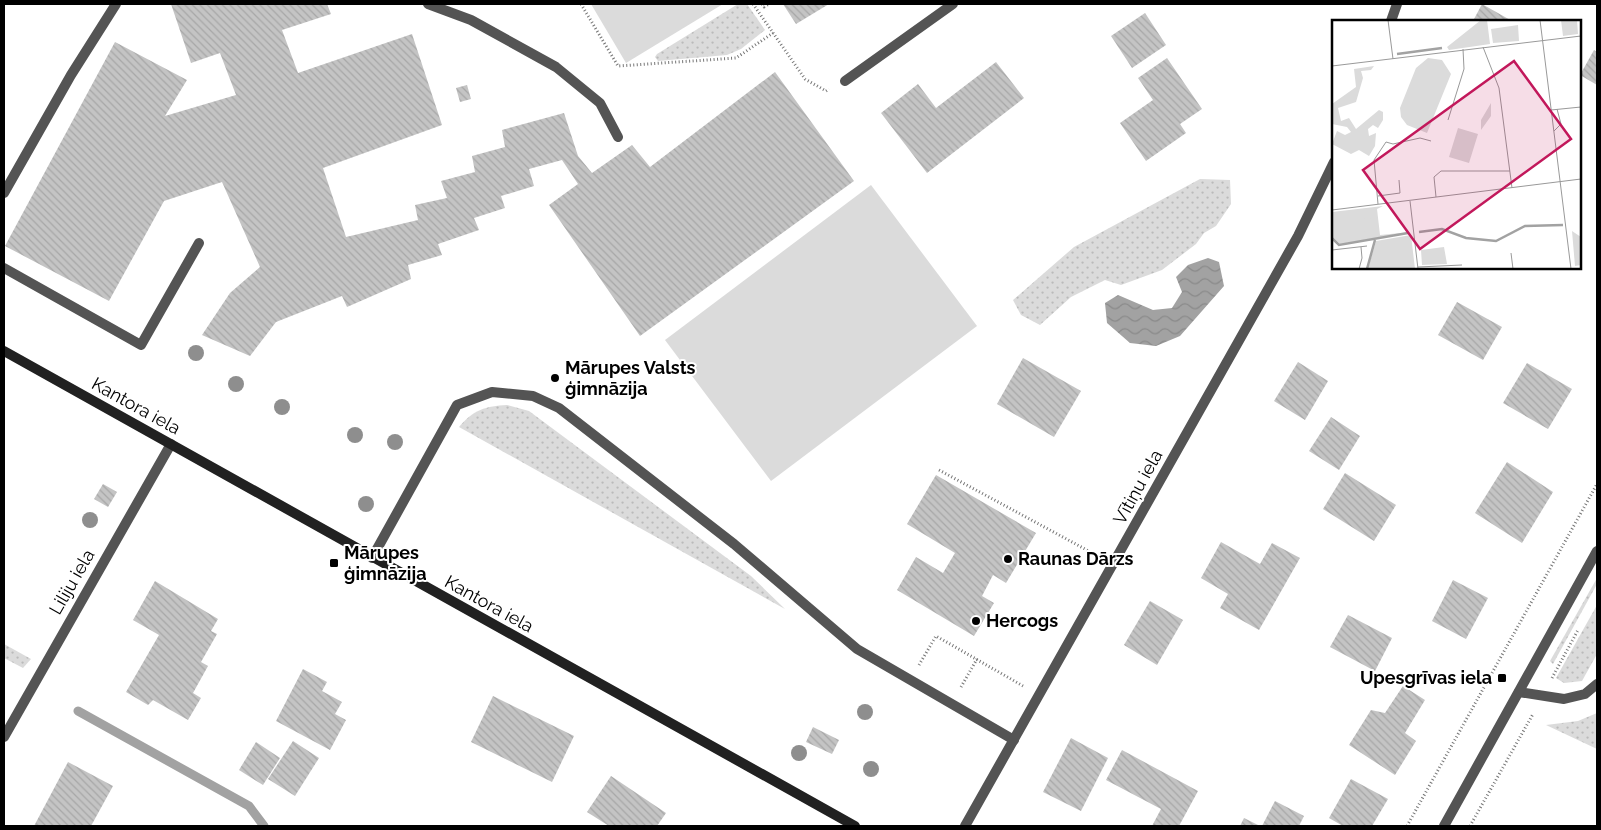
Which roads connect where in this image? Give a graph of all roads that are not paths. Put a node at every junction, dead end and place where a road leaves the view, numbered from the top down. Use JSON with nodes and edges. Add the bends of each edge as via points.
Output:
{"nodes":[{"id":1,"x":116,"y":4,"type":"edge"},
{"id":2,"x":428,"y":4,"type":"edge"},
{"id":3,"x":953,"y":4,"type":"edge"},
{"id":4,"x":1397,"y":4,"type":"edge"},
{"id":5,"x":1391,"y":20,"type":"edge"},
{"id":6,"x":845,"y":81,"type":"road end"},
{"id":7,"x":618,"y":137,"type":"dead end"},
{"id":8,"x":1332,"y":166,"type":"edge"},
{"id":9,"x":4,"y":193,"type":"edge"},
{"id":10,"x":199,"y":243,"type":"dead end"},
{"id":11,"x":4,"y":268,"type":"edge"},
{"id":12,"x":4,"y":351,"type":"edge"},
{"id":13,"x":171,"y":444,"type":"junction"},
{"id":14,"x":1597,"y":551,"type":"edge"},
{"id":15,"x":372,"y":558,"type":"junction"},
{"id":16,"x":1597,"y":684,"type":"edge"},
{"id":17,"x":1519,"y":692,"type":"junction"},
{"id":18,"x":4,"y":737,"type":"edge"},
{"id":19,"x":1014,"y":740,"type":"junction"},
{"id":20,"x":855,"y":826,"type":"edge"},
{"id":21,"x":966,"y":826,"type":"edge"},
{"id":22,"x":1444,"y":826,"type":"edge"}],
"edges":[{"from":1,"to":9,"type":"street","via":[[71,75]]},
{"from":2,"to":7,"type":"street","via":[[471,20],[556,67],[600,103]]},
{"from":3,"to":6,"type":"street"},
{"from":4,"to":5,"type":"street"},
{"from":8,"to":19,"type":"street","name":"Vītiņu iela","via":[[1298,236]]},
{"from":10,"to":11,"type":"street","via":[[141,345]]},
{"from":12,"to":13,"type":"main road","name":"Kantora iela"},
{"from":13,"to":15,"type":"main road","name":"Kantora iela"},
{"from":13,"to":18,"type":"street","name":"Liliju iela"},
{"from":14,"to":17,"type":"street"},
{"from":15,"to":19,"type":"street","via":[[457,405],[492,392],[533,396],[560,408],[734,544],[857,649]]},
{"from":15,"to":20,"type":"main road","name":"Kantora iela"},
{"from":16,"to":17,"type":"street","via":[[1585,694],[1564,699]]},
{"from":17,"to":22,"type":"street"},
{"from":19,"to":21,"type":"street","name":"Vītiņu iela"}]}
